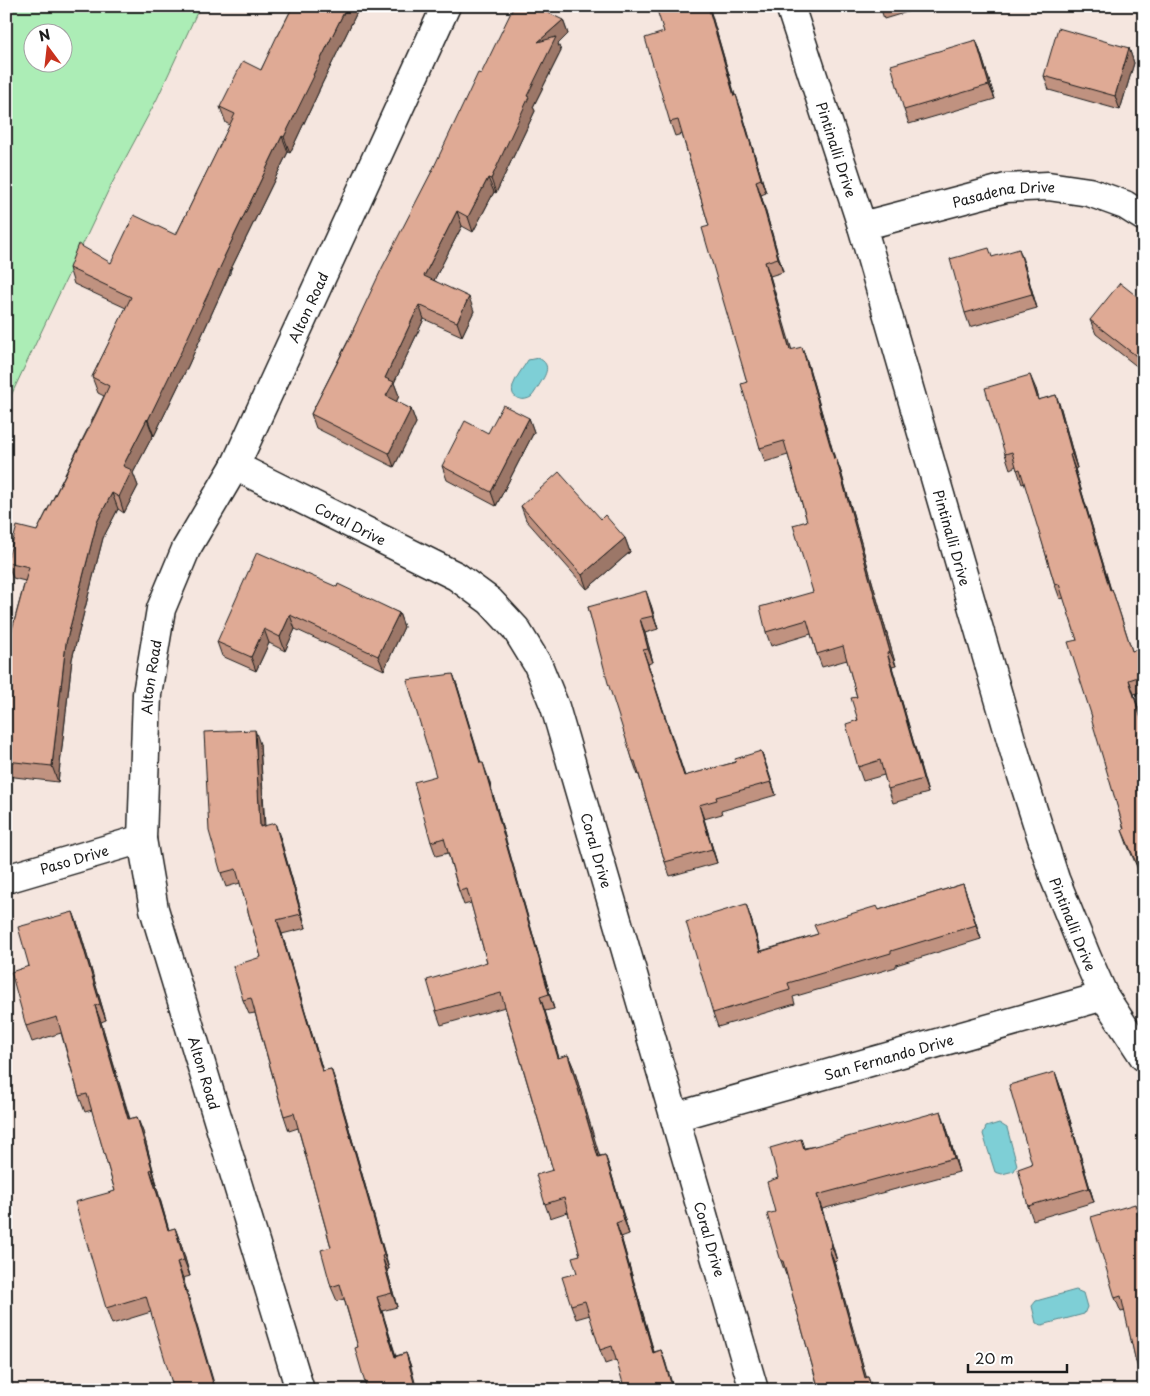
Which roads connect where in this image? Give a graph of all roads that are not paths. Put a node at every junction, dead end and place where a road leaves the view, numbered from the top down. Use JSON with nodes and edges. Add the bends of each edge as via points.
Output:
{"nodes":[{"id":1,"x":446,"y":6,"type":"edge"},
{"id":2,"x":790,"y":6,"type":"edge"},
{"id":3,"x":1144,"y":217,"type":"edge"},
{"id":4,"x":862,"y":226,"type":"junction"},
{"id":5,"x":235,"y":466,"type":"junction"},
{"id":6,"x":142,"y":839,"type":"junction"},
{"id":7,"x":6,"y":878,"type":"edge"},
{"id":8,"x":1104,"y":996,"type":"junction"},
{"id":9,"x":1144,"y":1057,"type":"edge"},
{"id":10,"x":675,"y":1117,"type":"junction"},
{"id":11,"x":300,"y":1390,"type":"edge"},
{"id":12,"x":754,"y":1390,"type":"edge"}],
"edges":[{"from":1,"to":5,"type":"street","name":"Alton Road"},
{"from":2,"to":4,"type":"street","name":"Pintinalli Drive"},
{"from":3,"to":4,"type":"street","name":"Pasadena Drive","via":[[1089,192],[1048,186],[1006,188]]},
{"from":4,"to":8,"type":"street","name":"Pintinalli Drive","via":[[1016,757],[1056,879]]},
{"from":5,"to":6,"type":"street","name":"Alton Road","via":[[186,549],[161,609],[147,694]]},
{"from":5,"to":10,"type":"street","name":"Coral Drive","via":[[456,576],[490,601],[516,629],[538,665],[555,707]]},
{"from":6,"to":7,"type":"street","name":"Paso Drive"},
{"from":6,"to":11,"type":"street","name":"Alton Road","via":[[154,908]]},
{"from":8,"to":9,"type":"street","name":"Pintinalli Drive"},
{"from":8,"to":10,"type":"street","name":"San Fernando Drive"},
{"from":10,"to":12,"type":"street","name":"Coral Drive"}]}
